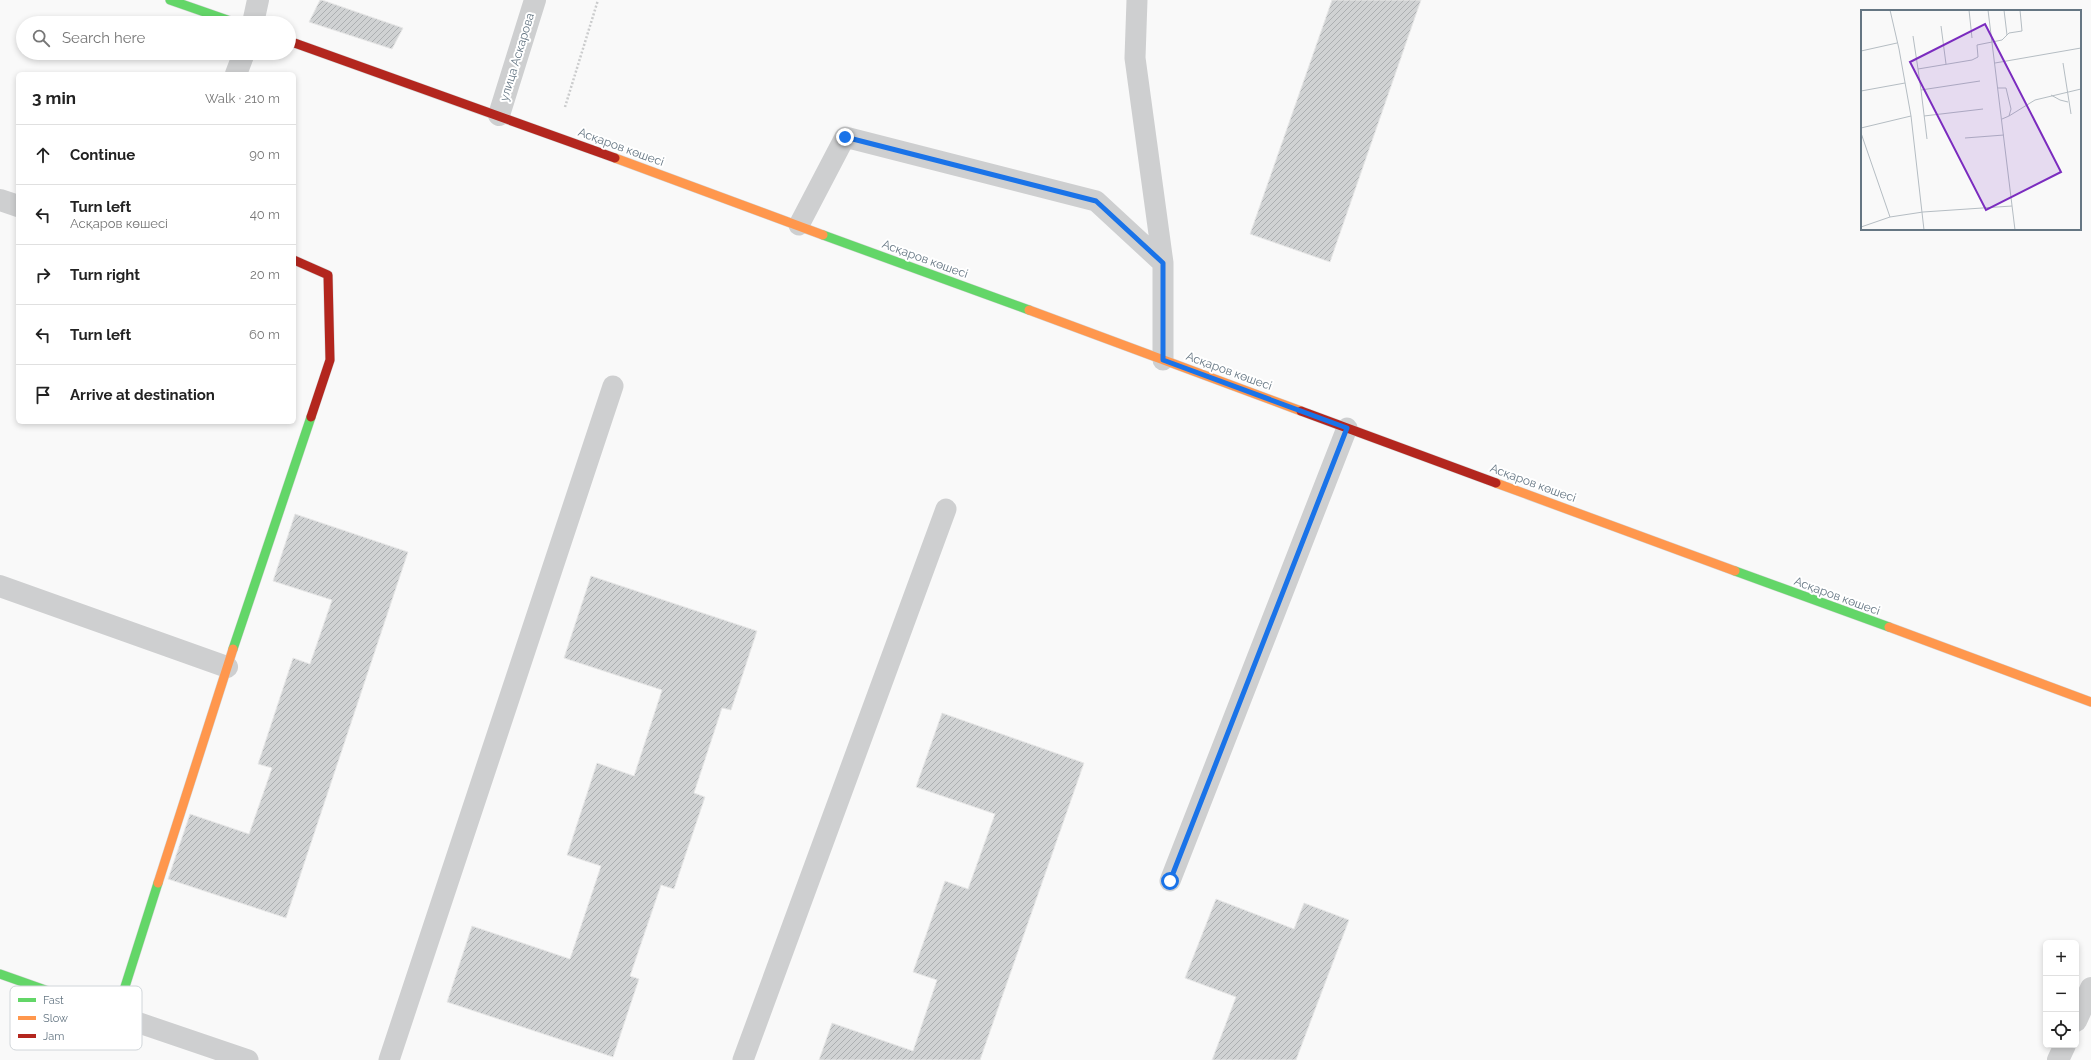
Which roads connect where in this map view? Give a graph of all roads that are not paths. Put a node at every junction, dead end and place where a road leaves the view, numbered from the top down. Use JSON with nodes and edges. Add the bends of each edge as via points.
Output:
{"nodes":[{"id":1,"x":170,"y":0,"type":"edge"},
{"id":2,"x":258,"y":0,"type":"edge"},
{"id":3,"x":534,"y":0,"type":"edge"},
{"id":4,"x":1137,"y":0,"type":"edge"},
{"id":5,"x":216,"y":16,"type":"edge"},
{"id":6,"x":255,"y":16,"type":"edge"},
{"id":7,"x":296,"y":44,"type":"edge"},
{"id":8,"x":241,"y":60,"type":"edge"},
{"id":9,"x":237,"y":72,"type":"edge"},
{"id":10,"x":499,"y":115,"type":"junction"},
{"id":11,"x":0,"y":200,"type":"edge"},
{"id":12,"x":16,"y":205,"type":"edge"},
{"id":13,"x":799,"y":225,"type":"junction"},
{"id":14,"x":296,"y":261,"type":"edge"},
{"id":15,"x":1163,"y":263,"type":"junction"},
{"id":16,"x":1163,"y":360,"type":"junction"},
{"id":17,"x":613,"y":386,"type":"dead end"},
{"id":18,"x":1347,"y":428,"type":"junction"},
{"id":19,"x":946,"y":510,"type":"dead end"},
{"id":20,"x":0,"y":586,"type":"edge"},
{"id":21,"x":227,"y":667,"type":"junction"},
{"id":22,"x":2091,"y":702,"type":"edge"},
{"id":23,"x":1170,"y":881,"type":"dead end"},
{"id":24,"x":0,"y":974,"type":"edge"},
{"id":25,"x":35,"y":986,"type":"edge"},
{"id":26,"x":125,"y":986,"type":"edge"},
{"id":27,"x":2091,"y":988,"type":"edge"},
{"id":28,"x":2079,"y":1014,"type":"edge"},
{"id":29,"x":142,"y":1023,"type":"edge"},
{"id":30,"x":2064,"y":1048,"type":"edge"},
{"id":31,"x":248,"y":1060,"type":"edge"},
{"id":32,"x":389,"y":1060,"type":"edge"},
{"id":33,"x":743,"y":1060,"type":"edge"},
{"id":34,"x":2058,"y":1060,"type":"edge"}],
"edges":[{"from":1,"to":5,"type":"main road"},
{"from":2,"to":6,"type":"street"},
{"from":3,"to":10,"type":"street","name":"улица Аскарова"},
{"from":4,"to":15,"type":"lane","via":[[1135,58]]},
{"from":7,"to":10,"type":"main road","name":"Асқаров көшесі"},
{"from":8,"to":9,"type":"street"},
{"from":10,"to":13,"type":"main road","name":"Асқаров көшесі"},
{"from":11,"to":12,"type":"street"},
{"from":13,"to":15,"type":"lane","via":[[845,137],[1096,201]]},
{"from":13,"to":16,"type":"main road","name":"Асқаров көшесі"},
{"from":14,"to":21,"type":"main road","via":[[328,275],[330,360]]},
{"from":15,"to":16,"type":"lane"},
{"from":16,"to":18,"type":"main road","name":"Асқаров көшесі"},
{"from":17,"to":32,"type":"lane"},
{"from":18,"to":22,"type":"main road","name":"Асқаров көшесі"},
{"from":18,"to":23,"type":"lane"},
{"from":19,"to":33,"type":"lane"},
{"from":20,"to":21,"type":"street"},
{"from":21,"to":26,"type":"main road"},
{"from":24,"to":25,"type":"main road"},
{"from":27,"to":28,"type":"street"},
{"from":29,"to":31,"type":"lane"},
{"from":30,"to":34,"type":"street"}]}
